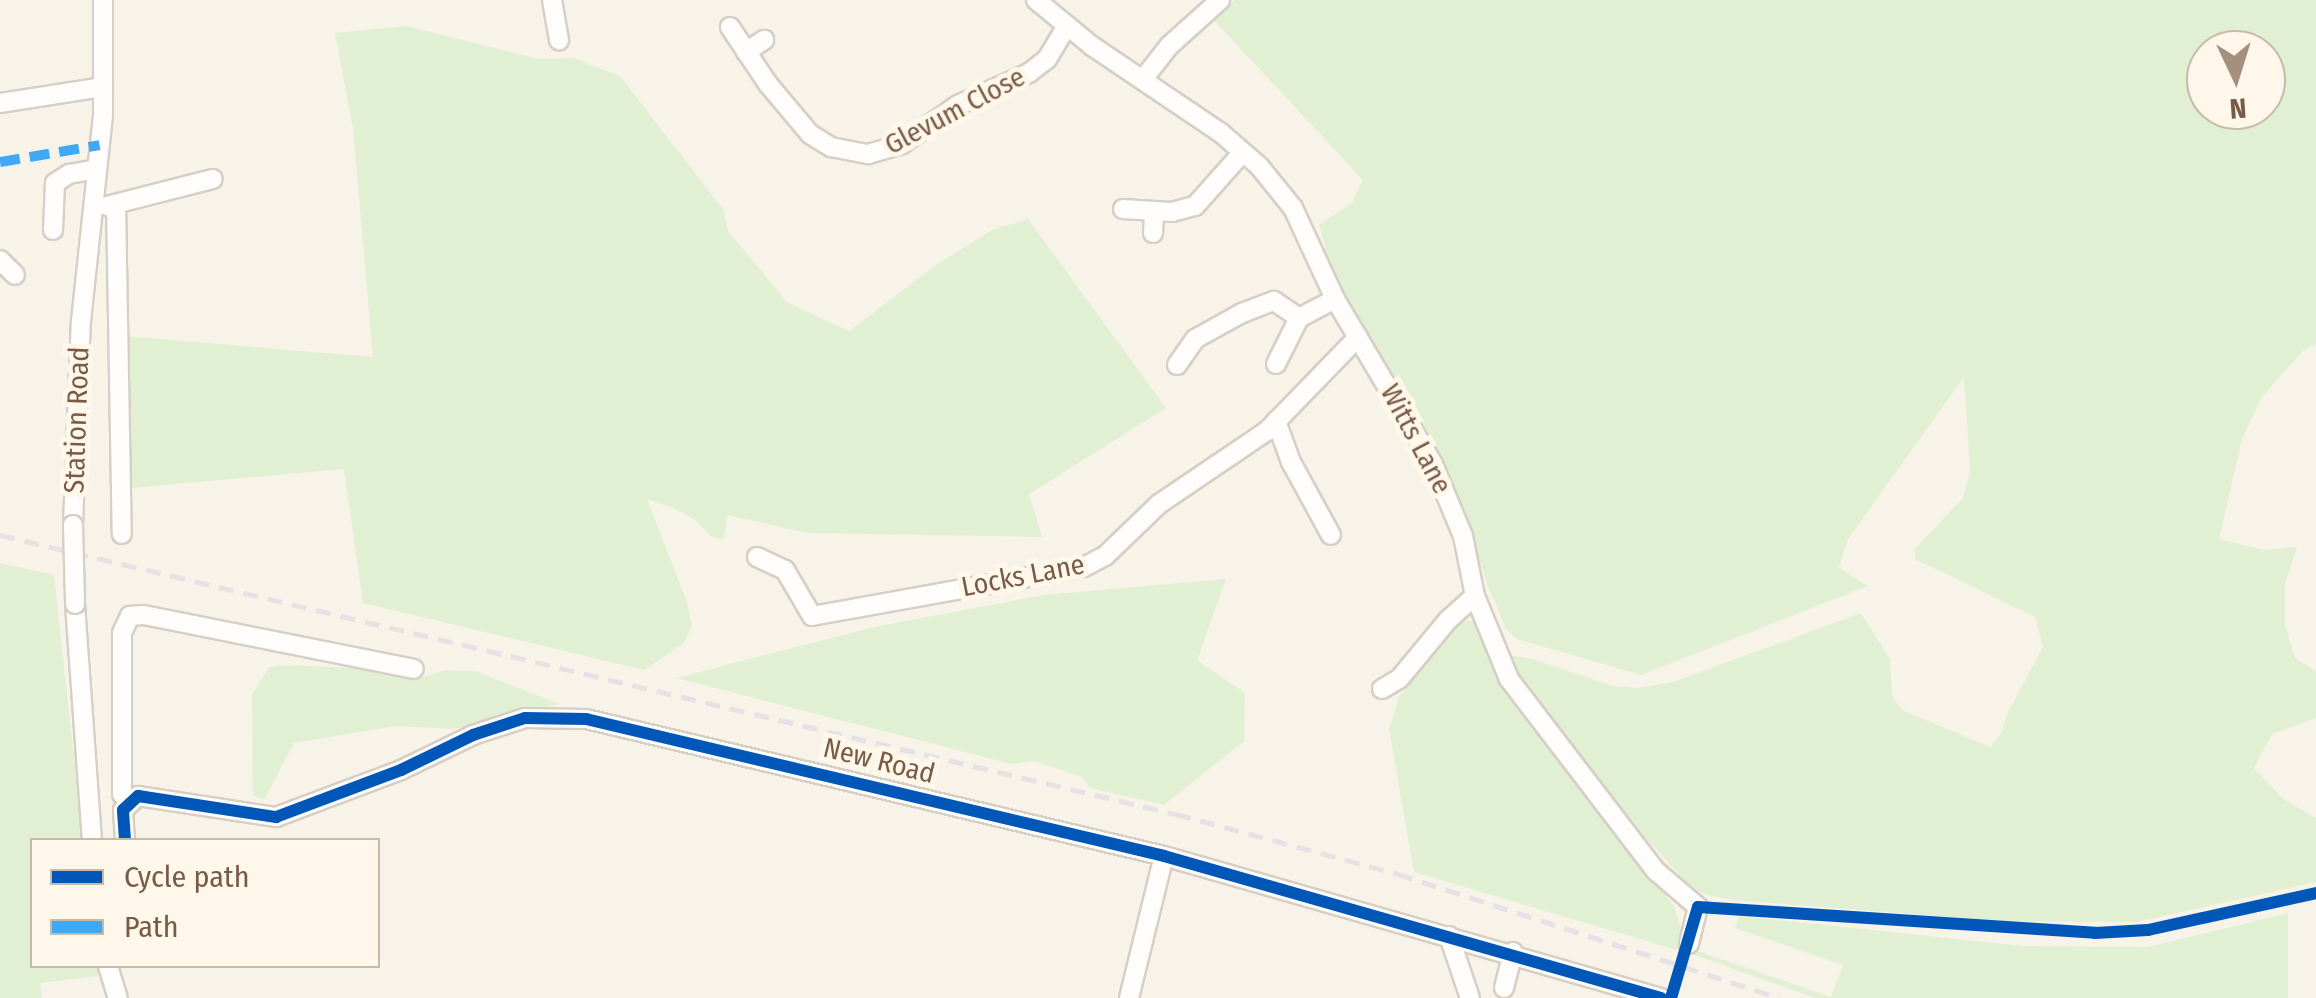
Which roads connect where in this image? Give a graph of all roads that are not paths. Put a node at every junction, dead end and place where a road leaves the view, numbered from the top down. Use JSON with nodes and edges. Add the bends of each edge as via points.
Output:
{"nodes":[{"id":1,"x":103,"y":0,"type":"edge"},
{"id":2,"x":552,"y":0,"type":"edge"},
{"id":3,"x":1036,"y":0,"type":"edge"},
{"id":4,"x":1220,"y":0,"type":"edge"},
{"id":5,"x":1067,"y":26,"type":"junction"},
{"id":6,"x":730,"y":27,"type":"dead end"},
{"id":7,"x":560,"y":40,"type":"dead end"},
{"id":8,"x":764,"y":40,"type":"dead end"},
{"id":9,"x":746,"y":52,"type":"junction"},
{"id":10,"x":1144,"y":78,"type":"junction"},
{"id":11,"x":104,"y":87,"type":"junction"},
{"id":12,"x":0,"y":103,"type":"edge"},
{"id":13,"x":1244,"y":152,"type":"junction"},
{"id":14,"x":97,"y":168,"type":"junction"},
{"id":15,"x":213,"y":179,"type":"dead end"},
{"id":16,"x":116,"y":204,"type":"junction"},
{"id":17,"x":1123,"y":209,"type":"dead end"},
{"id":18,"x":93,"y":210,"type":"junction"},
{"id":19,"x":1154,"y":211,"type":"junction"},
{"id":20,"x":53,"y":230,"type":"dead end"},
{"id":21,"x":1153,"y":233,"type":"dead end"},
{"id":22,"x":0,"y":260,"type":"edge"},
{"id":23,"x":16,"y":275,"type":"dead end"},
{"id":24,"x":1335,"y":299,"type":"junction"},
{"id":25,"x":1299,"y":318,"type":"junction"},
{"id":26,"x":1358,"y":337,"type":"junction"},
{"id":27,"x":1276,"y":364,"type":"dead end"},
{"id":28,"x":1177,"y":365,"type":"dead end"},
{"id":29,"x":1276,"y":421,"type":"junction"},
{"id":30,"x":122,"y":534,"type":"dead end"},
{"id":31,"x":1331,"y":535,"type":"dead end"},
{"id":32,"x":756,"y":557,"type":"dead end"},
{"id":33,"x":1475,"y":596,"type":"junction"},
{"id":34,"x":414,"y":669,"type":"dead end"},
{"id":35,"x":1382,"y":689,"type":"dead end"},
{"id":36,"x":129,"y":801,"type":"junction"},
{"id":37,"x":92,"y":838,"type":"edge"},
{"id":38,"x":124,"y":838,"type":"edge"},
{"id":39,"x":1164,"y":856,"type":"junction"},
{"id":40,"x":1450,"y":936,"type":"junction"},
{"id":41,"x":1690,"y":944,"type":"dead end"},
{"id":42,"x":1513,"y":952,"type":"junction"},
{"id":43,"x":114,"y":969,"type":"edge"},
{"id":44,"x":1504,"y":988,"type":"dead end"},
{"id":45,"x":118,"y":998,"type":"edge"},
{"id":46,"x":1128,"y":998,"type":"edge"},
{"id":47,"x":1470,"y":998,"type":"edge"},
{"id":48,"x":1661,"y":998,"type":"edge"}],
"edges":[{"from":1,"to":11,"type":"street","name":"Station Road"},
{"from":2,"to":7,"type":"street"},
{"from":3,"to":5,"type":"street","name":"Witts Lane"},
{"from":4,"to":10,"type":"street"},
{"from":5,"to":9,"type":"street","name":"Glevum Close","via":[[1040,66],[958,105],[902,144],[868,154],[831,147],[810,134]]},
{"from":5,"to":10,"type":"street","name":"Witts Lane"},
{"from":6,"to":9,"type":"street","name":"Glevum Close"},
{"from":8,"to":9,"type":"street"},
{"from":10,"to":13,"type":"street","name":"Witts Lane"},
{"from":11,"to":12,"type":"street"},
{"from":11,"to":14,"type":"street","name":"Station Road"},
{"from":13,"to":19,"type":"street","via":[[1195,206]]},
{"from":13,"to":24,"type":"street","name":"Witts Lane","via":[[1294,208]]},
{"from":14,"to":18,"type":"street","name":"Station Road"},
{"from":14,"to":20,"type":"street","via":[[56,183]]},
{"from":15,"to":16,"type":"street"},
{"from":16,"to":18,"type":"street"},
{"from":16,"to":30,"type":"street"},
{"from":17,"to":19,"type":"street"},
{"from":18,"to":37,"type":"street","name":"Station Road","bridge":true,"via":[[76,388],[74,526]]},
{"from":19,"to":21,"type":"street"},
{"from":22,"to":23,"type":"street"},
{"from":24,"to":25,"type":"street"},
{"from":24,"to":26,"type":"street","name":"Witts Lane"},
{"from":25,"to":27,"type":"street"},
{"from":25,"to":28,"type":"street","via":[[1269,302],[1195,339]]},
{"from":26,"to":29,"type":"street","name":"Locks Lane"},
{"from":26,"to":33,"type":"street","name":"Witts Lane","via":[[1434,464],[1463,536]]},
{"from":29,"to":31,"type":"street"},
{"from":29,"to":32,"type":"street","name":"Locks Lane","via":[[1159,504],[1105,556],[1065,572],[812,616],[791,576],[774,561]]},
{"from":33,"to":35,"type":"street"},
{"from":33,"to":41,"type":"street","name":"Witts Lane","via":[[1526,706],[1656,870],[1698,907]]},
{"from":34,"to":36,"type":"street","via":[[130,616],[122,632],[122,794]]},
{"from":36,"to":38,"type":"street"},
{"from":36,"to":39,"type":"street","name":"New Road","via":[[142,796],[285,815],[472,735],[556,716],[724,749]]},
{"from":39,"to":40,"type":"street","name":"New Road"},
{"from":39,"to":46,"type":"street"},
{"from":40,"to":42,"type":"street","name":"New Road"},
{"from":40,"to":47,"type":"street"},
{"from":42,"to":44,"type":"street"},
{"from":42,"to":48,"type":"street","name":"New Road"},
{"from":43,"to":45,"type":"street"}]}
